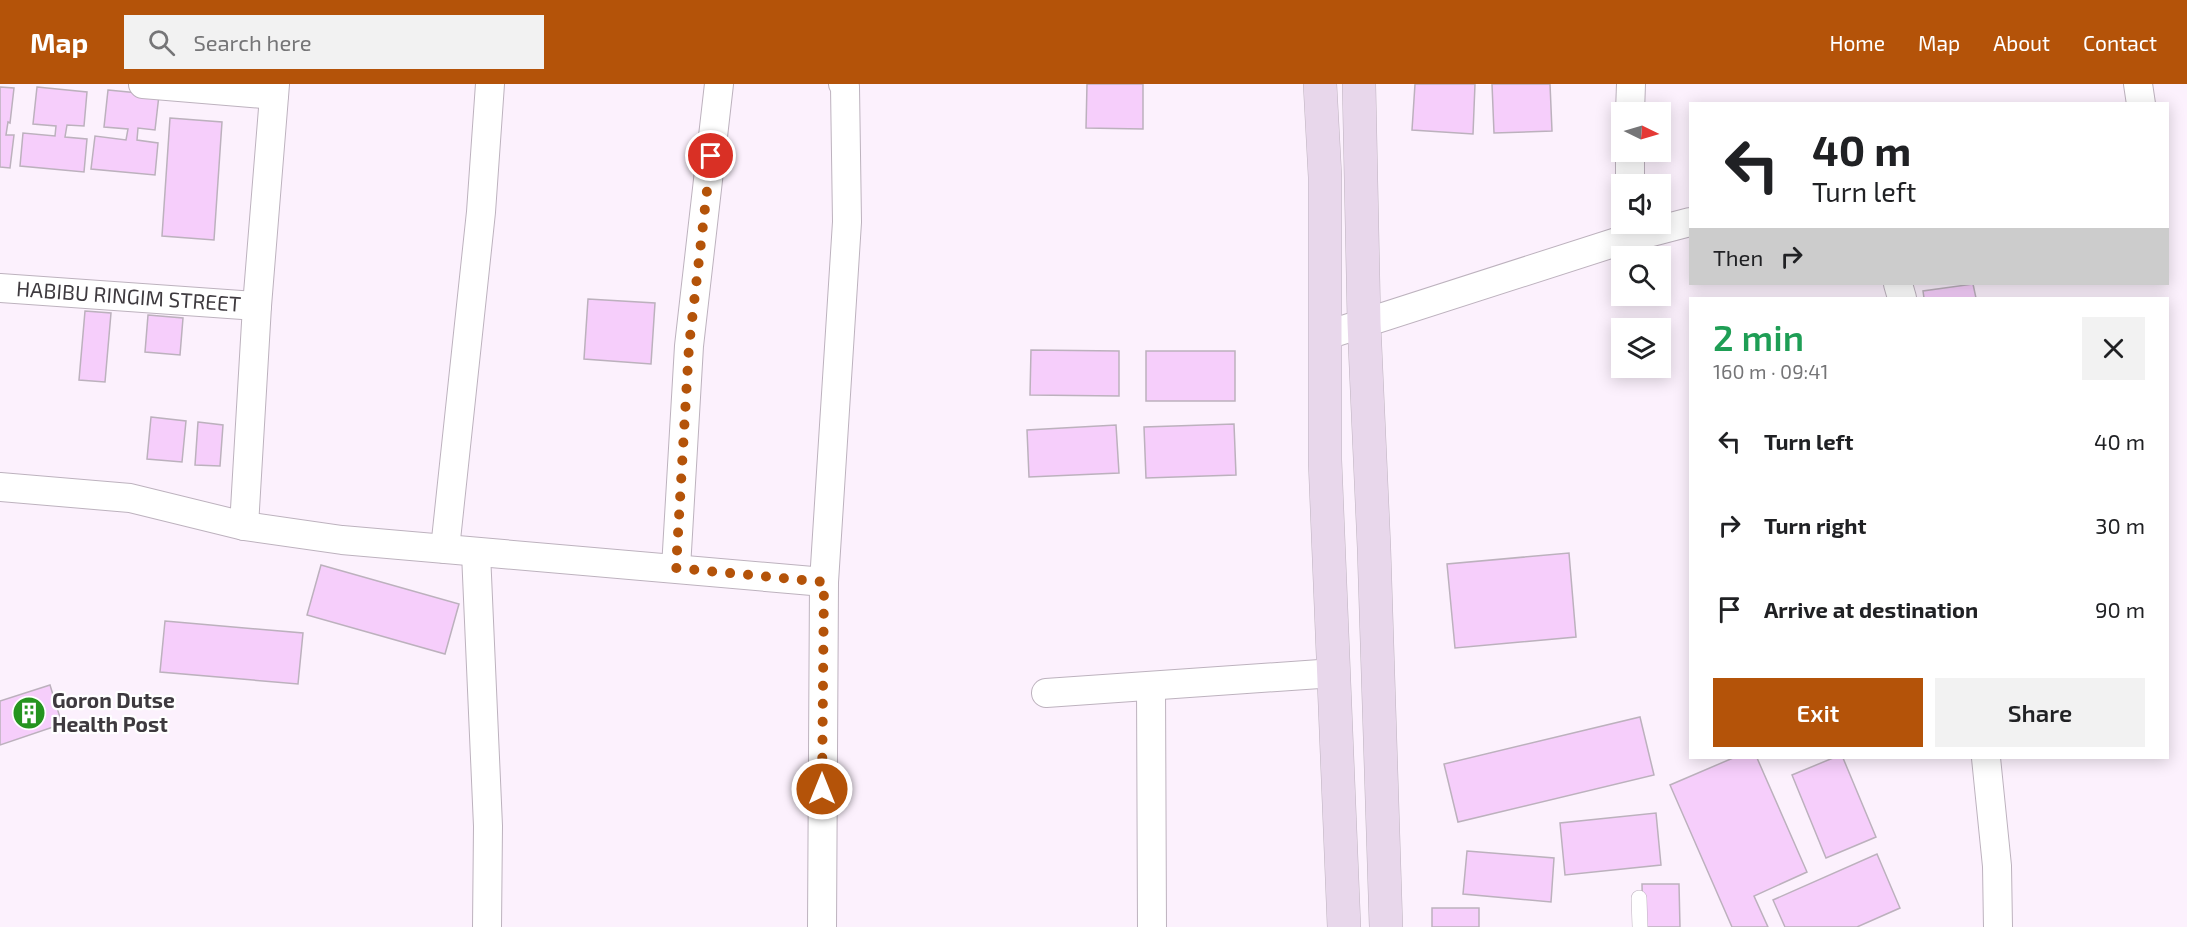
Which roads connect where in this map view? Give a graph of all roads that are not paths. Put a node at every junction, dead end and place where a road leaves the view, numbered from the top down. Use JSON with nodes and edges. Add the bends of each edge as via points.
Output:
{"nodes":[{"id":1,"x":143,"y":84,"type":"edge"},
{"id":2,"x":490,"y":84,"type":"edge"},
{"id":3,"x":719,"y":84,"type":"edge"},
{"id":4,"x":843,"y":84,"type":"edge"},
{"id":5,"x":1320,"y":84,"type":"edge"},
{"id":6,"x":1359,"y":84,"type":"edge"},
{"id":7,"x":1631,"y":84,"type":"edge"},
{"id":8,"x":2138,"y":84,"type":"edge"},
{"id":9,"x":274,"y":90,"type":"edge"},
{"id":10,"x":1630,"y":102,"type":"edge"},
{"id":11,"x":2141,"y":102,"type":"edge"},
{"id":12,"x":1689,"y":222,"type":"edge"},
{"id":13,"x":1671,"y":225,"type":"edge"},
{"id":14,"x":1620,"y":234,"type":"edge"},
{"id":15,"x":0,"y":288,"type":"edge"},
{"id":16,"x":257,"y":306,"type":"junction"},
{"id":17,"x":1364,"y":322,"type":"junction"},
{"id":18,"x":1324,"y":336,"type":"junction"},
{"id":19,"x":0,"y":487,"type":"edge"},
{"id":20,"x":244,"y":526,"type":"junction"},
{"id":21,"x":445,"y":549,"type":"junction"},
{"id":22,"x":476,"y":553,"type":"junction"},
{"id":23,"x":676,"y":568,"type":"junction"},
{"id":24,"x":824,"y":582,"type":"junction"},
{"id":25,"x":1334,"y":674,"type":"junction"},
{"id":26,"x":1151,"y":686,"type":"junction"},
{"id":27,"x":1046,"y":693,"type":"dead end"},
{"id":28,"x":1986,"y":759,"type":"edge"},
{"id":29,"x":1640,"y":898,"type":"dead end"},
{"id":30,"x":487,"y":927,"type":"edge"},
{"id":31,"x":822,"y":927,"type":"edge"},
{"id":32,"x":1152,"y":927,"type":"edge"},
{"id":33,"x":1344,"y":927,"type":"edge"},
{"id":34,"x":1386,"y":927,"type":"edge"},
{"id":35,"x":1640,"y":927,"type":"edge"},
{"id":36,"x":1998,"y":927,"type":"edge"}],
"edges":[{"from":1,"to":9,"type":"street"},
{"from":2,"to":21,"type":"street","via":[[481,212]]},
{"from":3,"to":23,"type":"street","via":[[689,346]]},
{"from":4,"to":24,"type":"street","via":[[847,222]]},
{"from":5,"to":18,"type":"street","via":[[1325,177]]},
{"from":6,"to":17,"type":"street"},
{"from":7,"to":10,"type":"street"},
{"from":8,"to":11,"type":"street"},
{"from":9,"to":16,"type":"street"},
{"from":12,"to":13,"type":"street"},
{"from":14,"to":17,"type":"street"},
{"from":15,"to":16,"type":"street","name":"HABIBU RINGIM STREET"},
{"from":16,"to":20,"type":"street"},
{"from":17,"to":18,"type":"street"},
{"from":17,"to":34,"type":"street"},
{"from":18,"to":25,"type":"street","via":[[1324,460]]},
{"from":19,"to":20,"type":"street","via":[[130,498]]},
{"from":20,"to":21,"type":"street"},
{"from":21,"to":22,"type":"street"},
{"from":22,"to":23,"type":"street"},
{"from":22,"to":30,"type":"street","via":[[488,826]]},
{"from":23,"to":24,"type":"street"},
{"from":24,"to":31,"type":"street"},
{"from":25,"to":26,"type":"street"},
{"from":25,"to":33,"type":"street"},
{"from":26,"to":27,"type":"street"},
{"from":26,"to":32,"type":"street"},
{"from":28,"to":36,"type":"street","via":[[1997,866]]},
{"from":29,"to":35,"type":"lane"}]}
